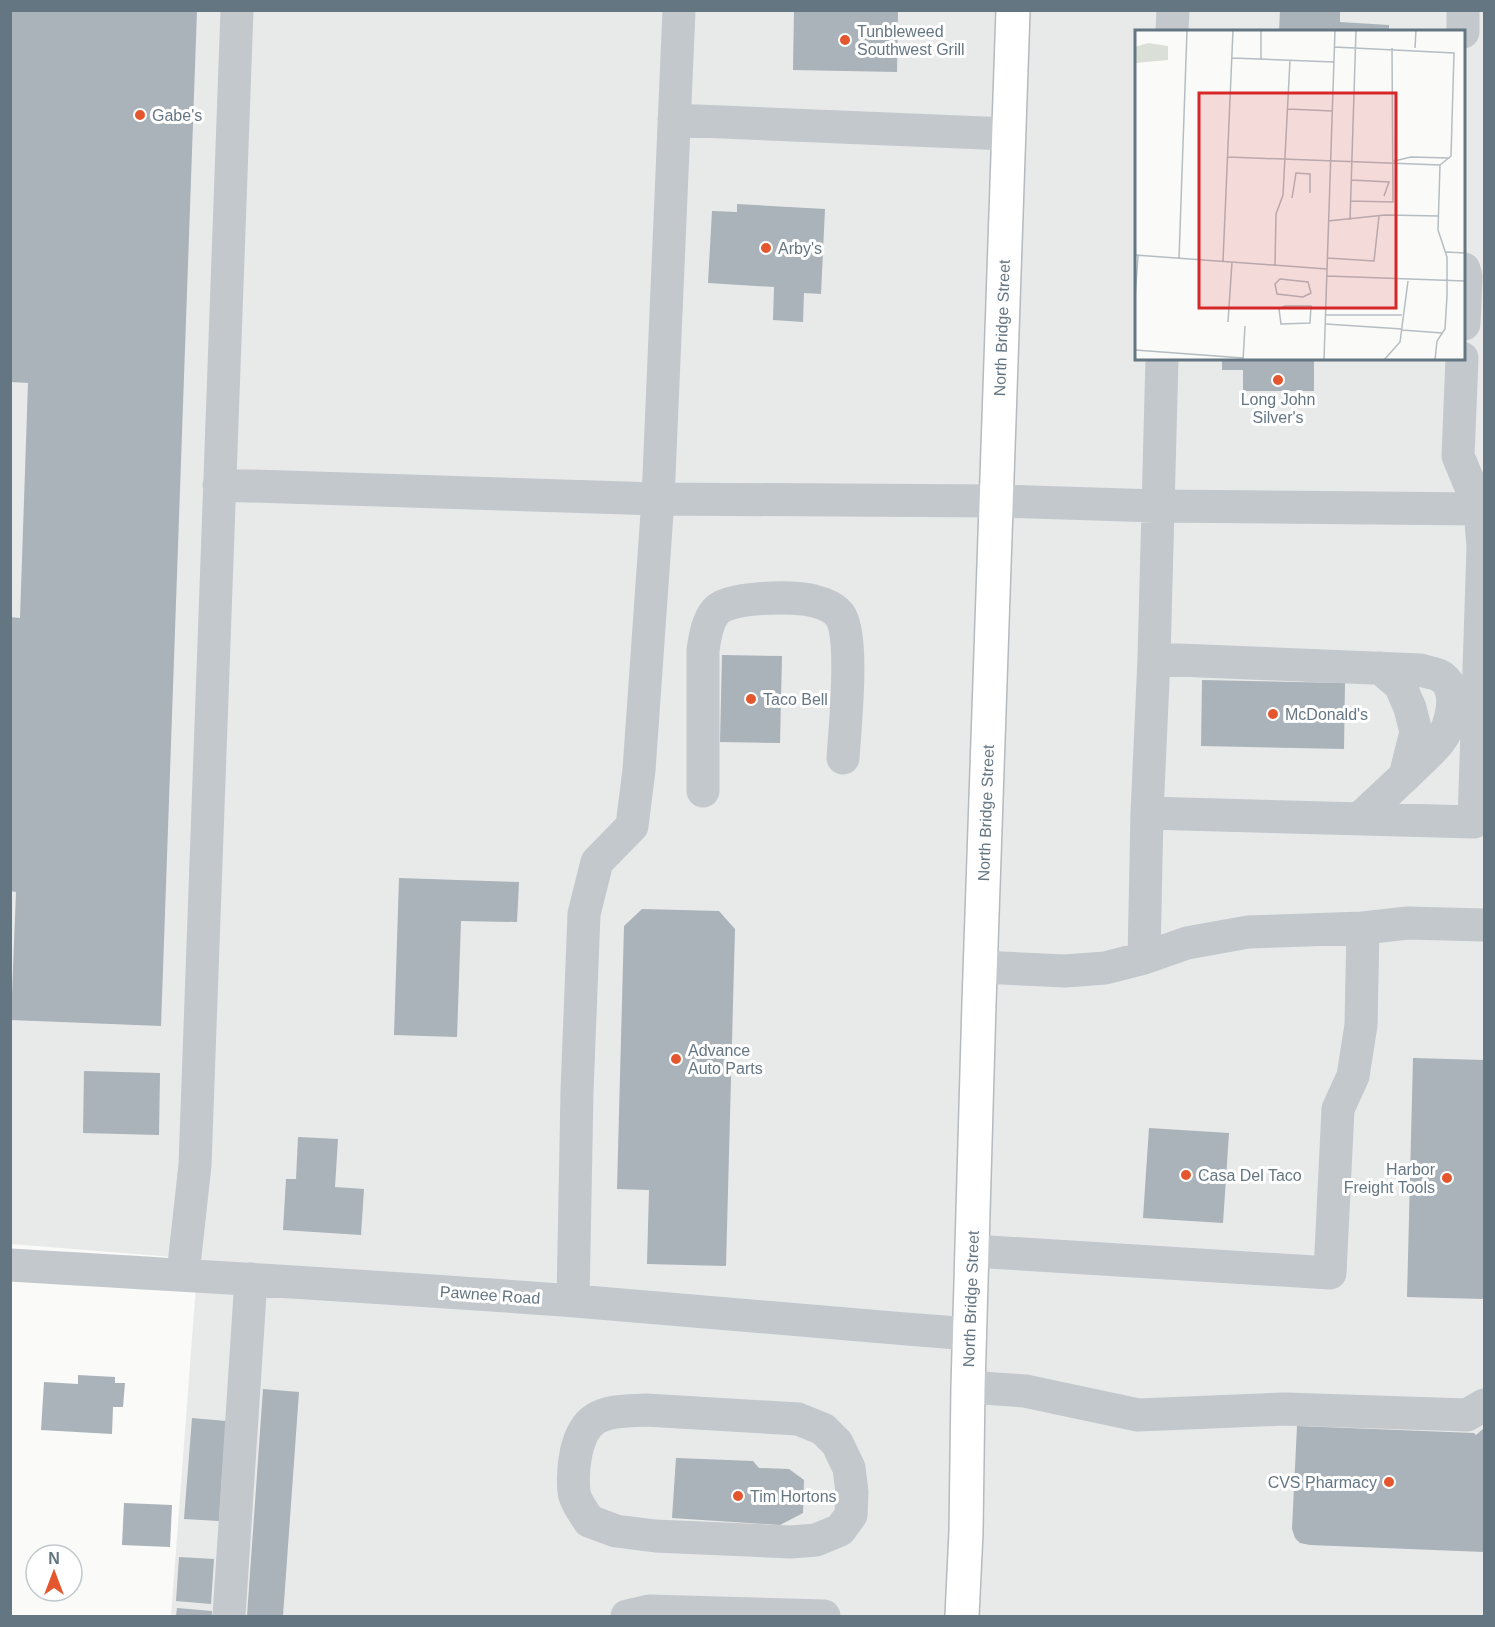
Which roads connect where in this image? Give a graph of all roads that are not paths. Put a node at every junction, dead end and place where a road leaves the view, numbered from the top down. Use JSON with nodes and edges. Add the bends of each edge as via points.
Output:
{"nodes":[{"id":1,"x":237,"y":10,"type":"edge"},
{"id":2,"x":679,"y":10,"type":"edge"},
{"id":3,"x":1013,"y":10,"type":"edge"},
{"id":4,"x":1173,"y":10,"type":"edge"},
{"id":5,"x":1463,"y":10,"type":"edge"},
{"id":6,"x":1172,"y":30,"type":"edge"},
{"id":7,"x":1463,"y":30,"type":"edge"},
{"id":8,"x":675,"y":120,"type":"junction"},
{"id":9,"x":1008,"y":134,"type":"junction"},
{"id":10,"x":1465,"y":272,"type":"edge"},
{"id":11,"x":1465,"y":300,"type":"edge"},
{"id":12,"x":1162,"y":360,"type":"edge"},
{"id":13,"x":1462,"y":360,"type":"edge"},
{"id":14,"x":219,"y":485,"type":"junction"},
{"id":15,"x":658,"y":499,"type":"junction"},
{"id":16,"x":997,"y":501,"type":"junction"},
{"id":17,"x":1157,"y":507,"type":"junction"},
{"id":18,"x":1483,"y":509,"type":"edge"},
{"id":19,"x":1154,"y":659,"type":"junction"},
{"id":20,"x":1380,"y":668,"type":"junction"},
{"id":21,"x":843,"y":758,"type":"dead end"},
{"id":22,"x":1405,"y":776,"type":"junction"},
{"id":23,"x":703,"y":791,"type":"dead end"},
{"id":24,"x":1147,"y":813,"type":"junction"},
{"id":25,"x":1359,"y":819,"type":"junction"},
{"id":26,"x":1485,"y":925,"type":"edge"},
{"id":27,"x":1363,"y":928,"type":"junction"},
{"id":28,"x":1144,"y":958,"type":"junction"},
{"id":29,"x":981,"y":967,"type":"junction"},
{"id":30,"x":973,"y":1251,"type":"junction"},
{"id":31,"x":10,"y":1265,"type":"edge"},
{"id":32,"x":183,"y":1274,"type":"junction"},
{"id":33,"x":251,"y":1279,"type":"junction"},
{"id":34,"x":573,"y":1301,"type":"junction"},
{"id":35,"x":970,"y":1334,"type":"junction"},
{"id":36,"x":968,"y":1387,"type":"junction"},
{"id":37,"x":1485,"y":1405,"type":"edge"},
{"id":38,"x":851,"y":1515,"type":"joint"},
{"id":39,"x":229,"y":1617,"type":"edge"},
{"id":40,"x":627,"y":1617,"type":"edge"},
{"id":41,"x":824,"y":1617,"type":"edge"},
{"id":42,"x":962,"y":1617,"type":"edge"}],
"edges":[{"from":1,"to":14,"type":"street"},
{"from":2,"to":8,"type":"street"},
{"from":3,"to":9,"type":"main road","name":"North Bridge Street"},
{"from":4,"to":6,"type":"street"},
{"from":5,"to":7,"type":"street"},
{"from":8,"to":9,"type":"street"},
{"from":8,"to":15,"type":"street"},
{"from":9,"to":16,"type":"main road","name":"North Bridge Street"},
{"from":10,"to":11,"type":"street"},
{"from":12,"to":17,"type":"street"},
{"from":13,"to":18,"type":"street","via":[[1458,456]]},
{"from":14,"to":15,"type":"street"},
{"from":14,"to":32,"type":"street","via":[[195,1165]]},
{"from":15,"to":16,"type":"street"},
{"from":15,"to":34,"type":"street","via":[[632,826],[597,862],[584,914]]},
{"from":16,"to":17,"type":"street"},
{"from":16,"to":29,"type":"main road","name":"North Bridge Street"},
{"from":17,"to":18,"type":"street"},
{"from":17,"to":19,"type":"street"},
{"from":18,"to":25,"type":"street","via":[[1474,822]]},
{"from":19,"to":20,"type":"street"},
{"from":19,"to":24,"type":"street"},
{"from":20,"to":22,"type":"street","via":[[1400,685],[1416,732]]},
{"from":20,"to":22,"type":"street","via":[[1420,670],[1441,676],[1450,686],[1451,716],[1440,741]]},
{"from":21,"to":23,"type":"street","via":[[847,650],[840,614],[812,600],[732,602],[717,610],[707,628],[703,650]]},
{"from":22,"to":25,"type":"street"},
{"from":24,"to":25,"type":"street"},
{"from":24,"to":28,"type":"street"},
{"from":26,"to":27,"type":"street","via":[[1408,923]]},
{"from":27,"to":28,"type":"street","via":[[1217,936]]},
{"from":27,"to":30,"type":"street","via":[[1360,1024],[1353,1076],[1338,1109],[1330,1273]]},
{"from":28,"to":29,"type":"street","via":[[1105,968],[1065,971]]},
{"from":29,"to":30,"type":"main road","name":"North Bridge Street"},
{"from":30,"to":35,"type":"main road","name":"North Bridge Street"},
{"from":31,"to":32,"type":"street","name":"Pawnee Road"},
{"from":32,"to":33,"type":"street","name":"Pawnee Road"},
{"from":33,"to":34,"type":"street","name":"Pawnee Road"},
{"from":33,"to":39,"type":"street"},
{"from":34,"to":35,"type":"street","name":"Pawnee Road"},
{"from":35,"to":36,"type":"main road","name":"North Bridge Street"},
{"from":36,"to":37,"type":"street","via":[[1025,1391],[1138,1415],[1285,1409],[1467,1415]]},
{"from":36,"to":42,"type":"main road","name":"North Bridge Street"},
{"from":38,"to":38,"type":"street","via":[[849,1468],[837,1443],[823,1429],[798,1419],[646,1410],[617,1412],[596,1419],[582,1432],[576,1450],[574,1494],[589,1521],[616,1531],[791,1542],[816,1540],[840,1530]]},
{"from":40,"to":41,"type":"street","via":[[650,1611]]}]}
